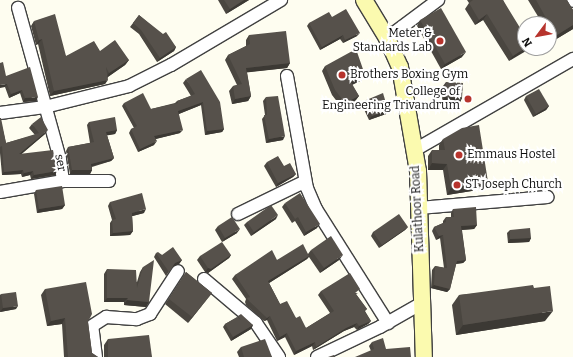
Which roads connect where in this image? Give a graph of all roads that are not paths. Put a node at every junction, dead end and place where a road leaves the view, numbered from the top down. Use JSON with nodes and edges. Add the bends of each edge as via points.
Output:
{"nodes":[{"id":1,"x":281,"y":0,"type":"edge"},
{"id":2,"x":364,"y":0,"type":"edge"},
{"id":3,"x":438,"y":0,"type":"edge"},
{"id":4,"x":18,"y":8,"type":"dead end"},
{"id":5,"x":387,"y":38,"type":"junction"},
{"id":6,"x":573,"y":59,"type":"edge"},
{"id":7,"x":287,"y":76,"type":"dead end"},
{"id":8,"x":45,"y":106,"type":"junction"},
{"id":9,"x":0,"y":112,"type":"edge"},
{"id":10,"x":413,"y":151,"type":"junction"},
{"id":11,"x":64,"y":181,"type":"junction"},
{"id":12,"x":109,"y":181,"type":"dead end"},
{"id":13,"x":304,"y":182,"type":"junction"},
{"id":14,"x":0,"y":192,"type":"edge"},
{"id":15,"x":548,"y":197,"type":"dead end"},
{"id":16,"x":419,"y":208,"type":"junction"},
{"id":17,"x":238,"y":214,"type":"dead end"},
{"id":18,"x":178,"y":271,"type":"dead end"},
{"id":19,"x":204,"y":279,"type":"dead end"},
{"id":20,"x":422,"y":303,"type":"junction"},
{"id":21,"x":388,"y":323,"type":"junction"},
{"id":22,"x":96,"y":357,"type":"edge"},
{"id":23,"x":279,"y":357,"type":"edge"},
{"id":24,"x":317,"y":357,"type":"edge"},
{"id":25,"x":424,"y":357,"type":"edge"}],
"edges":[{"from":1,"to":8,"type":"street","via":[[171,65],[129,86]]},
{"from":2,"to":5,"type":"main road","name":"Kulathoor Road"},
{"from":3,"to":5,"type":"street"},
{"from":4,"to":8,"type":"street","name":"ser"},
{"from":5,"to":10,"type":"main road","name":"Kulathoor Road","via":[[400,67]]},
{"from":6,"to":10,"type":"street"},
{"from":7,"to":13,"type":"street"},
{"from":8,"to":9,"type":"street"},
{"from":8,"to":11,"type":"street","name":"ser"},
{"from":10,"to":16,"type":"main road","name":"Kulathoor Road","via":[[418,171]]},
{"from":11,"to":12,"type":"street"},
{"from":11,"to":14,"type":"street","name":"ser"},
{"from":13,"to":17,"type":"street"},
{"from":13,"to":21,"type":"street","via":[[316,209]]},
{"from":15,"to":16,"type":"street"},
{"from":16,"to":20,"type":"main road","name":"Kulathoor Road"},
{"from":18,"to":22,"type":"street","via":[[150,314],[137,319],[106,317],[92,326]]},
{"from":19,"to":23,"type":"street","via":[[256,323]]},
{"from":20,"to":21,"type":"street"},
{"from":20,"to":25,"type":"main road","name":"Kulathoor Road"},
{"from":21,"to":24,"type":"street"}]}
